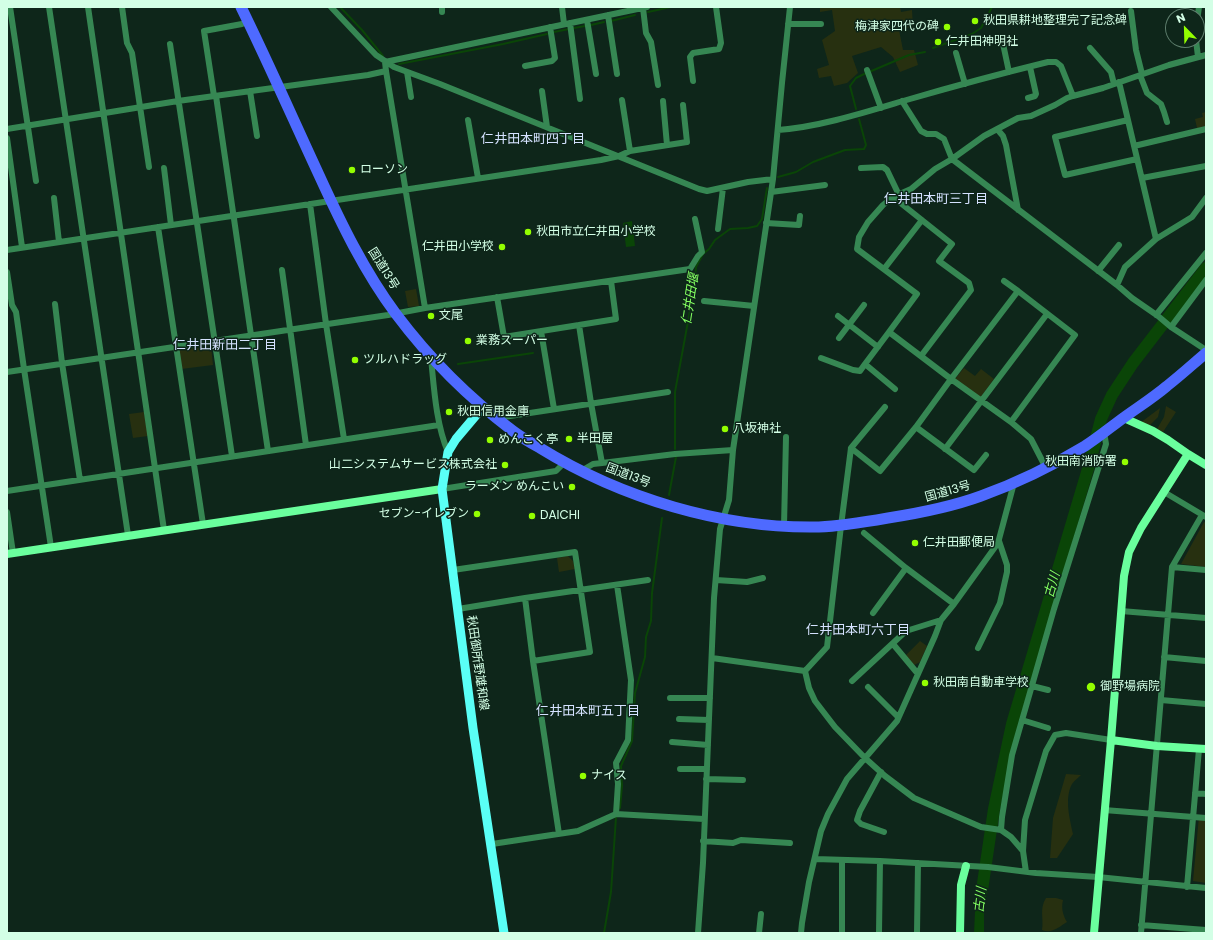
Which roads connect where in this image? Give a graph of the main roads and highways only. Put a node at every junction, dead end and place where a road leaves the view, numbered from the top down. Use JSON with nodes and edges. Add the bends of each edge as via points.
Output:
{"nodes":[{"id":1,"x":241,"y":7,"type":"edge"},
{"id":2,"x":1206,"y":352,"type":"edge"},
{"id":3,"x":483,"y":407,"type":"junction"},
{"id":4,"x":504,"y":933,"type":"edge"}],
"edges":[{"from":1,"to":3,"type":"highway","name":"国道13号","via":[[331,201],[366,269],[396,314],[430,356]]},
{"from":2,"to":3,"type":"highway","name":"国道13号","via":[[1168,386],[1104,433],[1046,468],[979,497],[926,512],[841,526],[784,526],[723,519],[639,495],[564,463],[515,433]]},
{"from":3,"to":4,"type":"main road","name":"秋田御所野雄和線","via":[[448,452],[442,489],[473,728]]}]}
